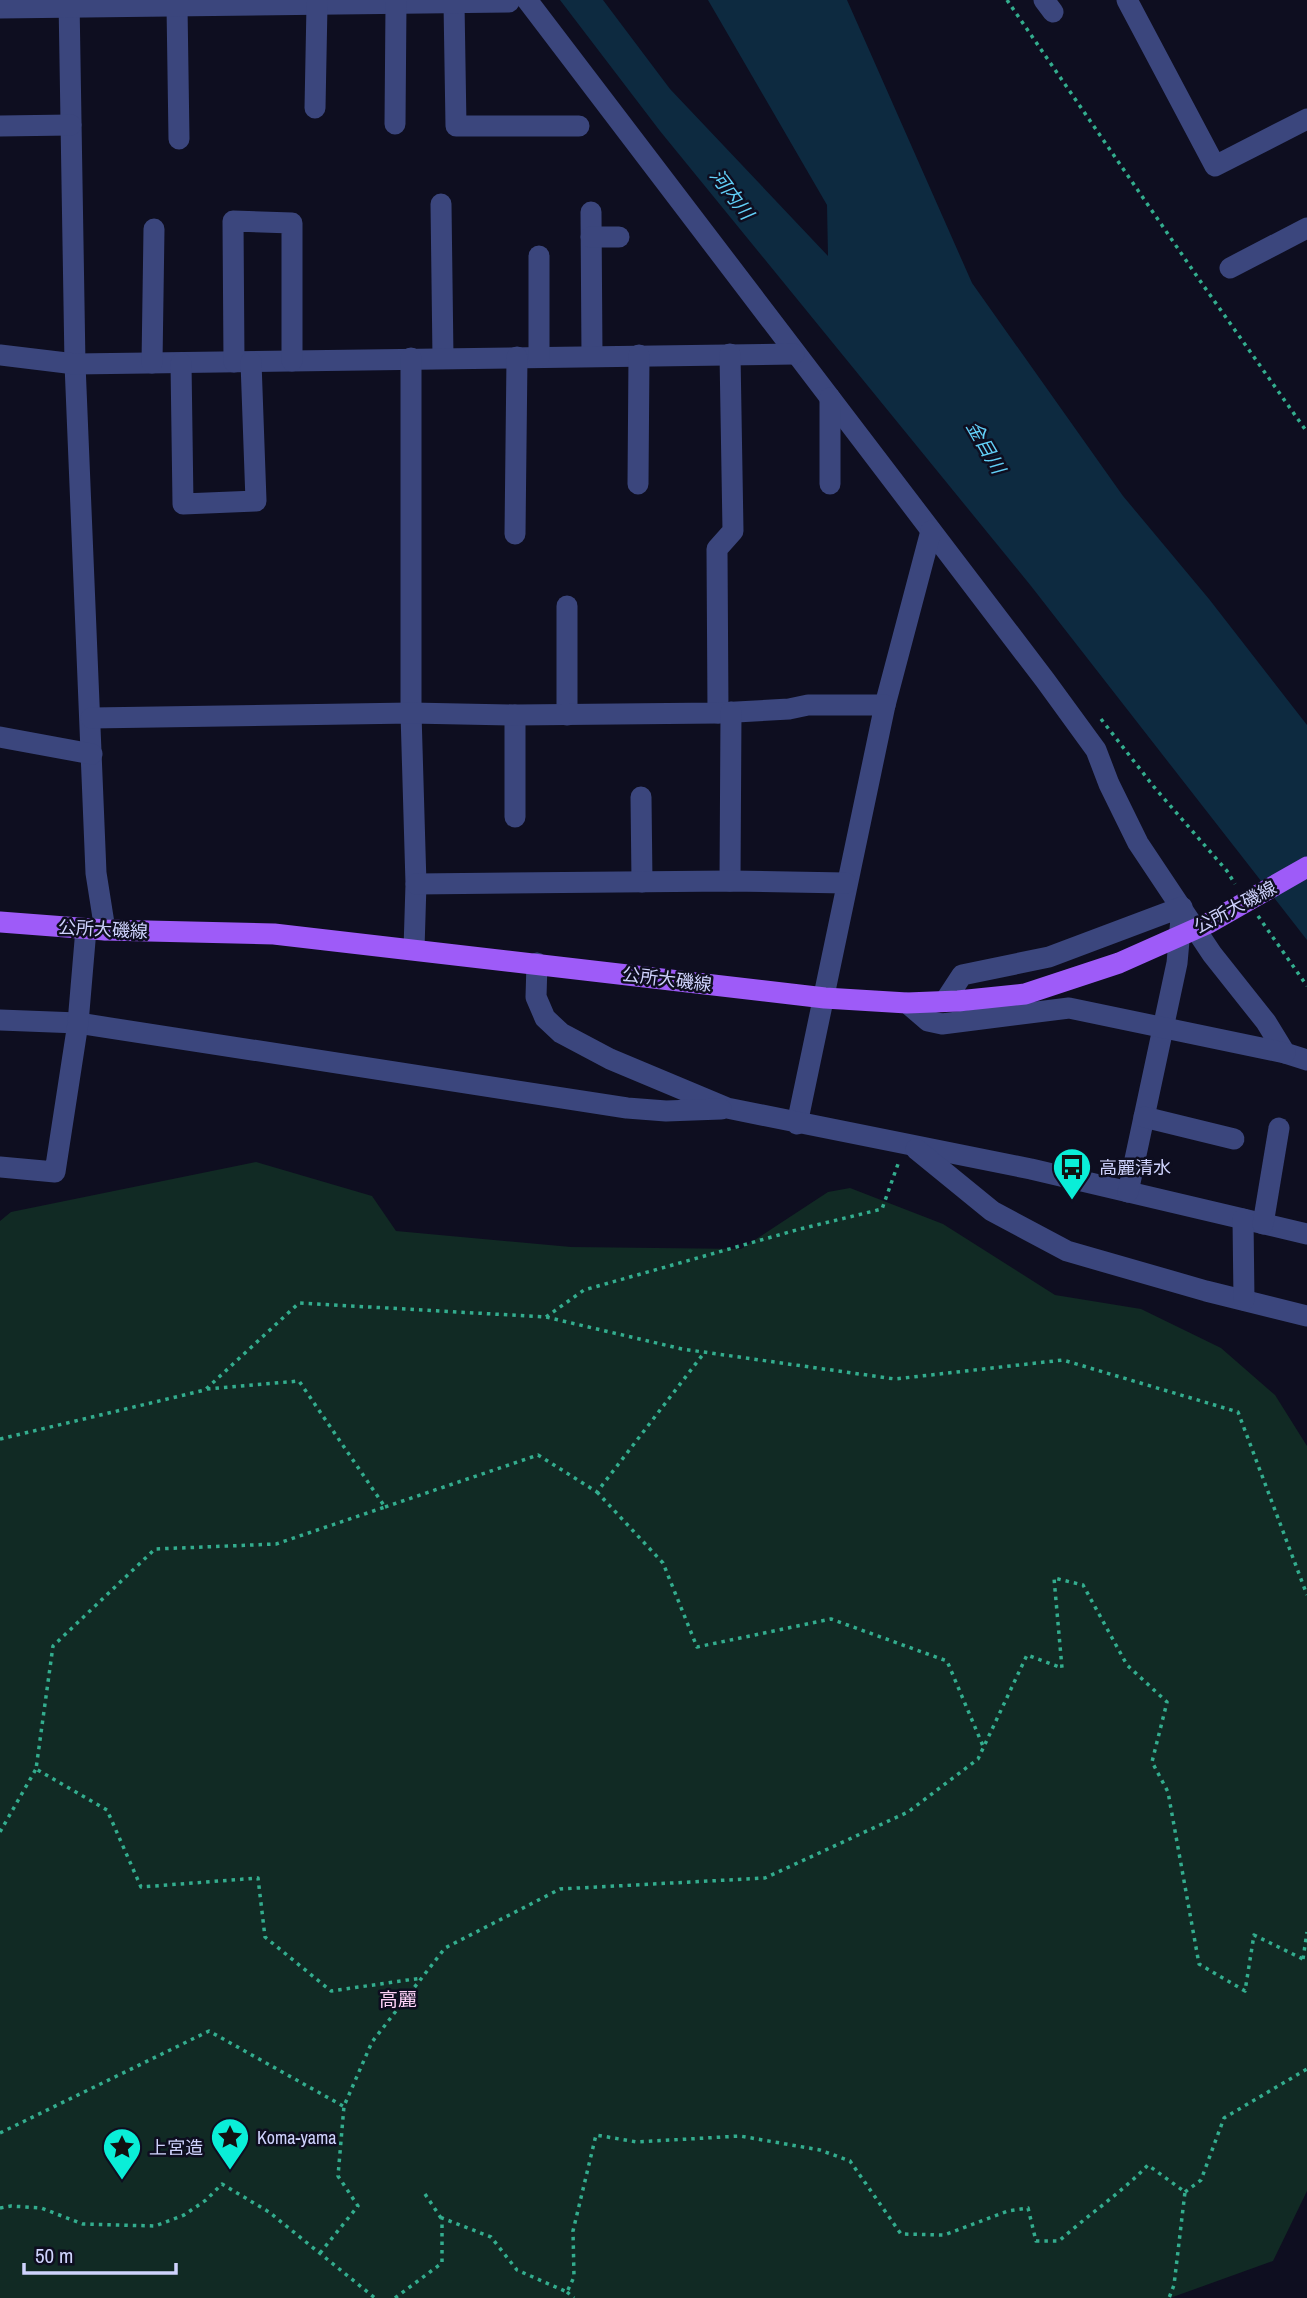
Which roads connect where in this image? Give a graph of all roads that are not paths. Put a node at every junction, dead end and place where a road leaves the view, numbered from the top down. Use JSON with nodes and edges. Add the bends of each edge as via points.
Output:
{"nodes":[{"id":1,"x":1127,"y":0,"type":"edge"},
{"id":2,"x":514,"y":1,"type":"edge"},
{"id":3,"x":350,"y":2,"type":"edge"},
{"id":4,"x":410,"y":2,"type":"edge"},
{"id":5,"x":254,"y":3,"type":"edge"},
{"id":6,"x":454,"y":3,"type":"junction"},
{"id":7,"x":69,"y":4,"type":"edge"},
{"id":8,"x":190,"y":4,"type":"edge"},
{"id":9,"x":317,"y":5,"type":"junction"},
{"id":10,"x":0,"y":8,"type":"edge"},
{"id":11,"x":315,"y":108,"type":"dead end"},
{"id":12,"x":1307,"y":119,"type":"edge"},
{"id":13,"x":395,"y":124,"type":"dead end"},
{"id":14,"x":0,"y":125,"type":"edge"},
{"id":15,"x":71,"y":125,"type":"junction"},
{"id":16,"x":579,"y":126,"type":"dead end"},
{"id":17,"x":179,"y":139,"type":"dead end"},
{"id":18,"x":441,"y":204,"type":"dead end"},
{"id":19,"x":591,"y":212,"type":"dead end"},
{"id":20,"x":1307,"y":228,"type":"edge"},
{"id":21,"x":154,"y":229,"type":"dead end"},
{"id":22,"x":591,"y":237,"type":"junction"},
{"id":23,"x":619,"y":237,"type":"dead end"},
{"id":24,"x":539,"y":256,"type":"dead end"},
{"id":25,"x":1230,"y":268,"type":"dead end"},
{"id":26,"x":730,"y":354,"type":"junction"},
{"id":27,"x":794,"y":354,"type":"junction"},
{"id":28,"x":0,"y":355,"type":"edge"},
{"id":29,"x":639,"y":355,"type":"junction"},
{"id":30,"x":592,"y":356,"type":"junction"},
{"id":31,"x":528,"y":357,"type":"junction"},
{"id":32,"x":411,"y":358,"type":"junction"},
{"id":33,"x":443,"y":358,"type":"junction"},
{"id":34,"x":292,"y":361,"type":"junction"},
{"id":35,"x":243,"y":362,"type":"junction"},
{"id":36,"x":152,"y":363,"type":"junction"},
{"id":37,"x":181,"y":363,"type":"junction"},
{"id":38,"x":75,"y":364,"type":"junction"},
{"id":39,"x":830,"y":398,"type":"junction"},
{"id":40,"x":638,"y":484,"type":"dead end"},
{"id":41,"x":830,"y":484,"type":"dead end"},
{"id":42,"x":931,"y":531,"type":"junction"},
{"id":43,"x":515,"y":534,"type":"dead end"},
{"id":44,"x":567,"y":606,"type":"dead end"},
{"id":45,"x":885,"y":705,"type":"junction"},
{"id":46,"x":725,"y":712,"type":"junction"},
{"id":47,"x":411,"y":713,"type":"junction"},
{"id":48,"x":515,"y":715,"type":"junction"},
{"id":49,"x":567,"y":715,"type":"junction"},
{"id":50,"x":91,"y":718,"type":"junction"},
{"id":51,"x":0,"y":737,"type":"edge"},
{"id":52,"x":92,"y":754,"type":"junction"},
{"id":53,"x":641,"y":797,"type":"dead end"},
{"id":54,"x":515,"y":817,"type":"dead end"},
{"id":55,"x":1307,"y":867,"type":"edge"},
{"id":56,"x":730,"y":881,"type":"junction"},
{"id":57,"x":642,"y":882,"type":"junction"},
{"id":58,"x":846,"y":883,"type":"junction"},
{"id":59,"x":416,"y":884,"type":"junction"},
{"id":60,"x":1182,"y":907,"type":"junction"},
{"id":61,"x":0,"y":922,"type":"edge"},
{"id":62,"x":96,"y":929,"type":"junction"},
{"id":63,"x":414,"y":949,"type":"junction"},
{"id":64,"x":537,"y":963,"type":"junction"},
{"id":65,"x":825,"y":998,"type":"junction"},
{"id":66,"x":945,"y":1002,"type":"junction"},
{"id":67,"x":907,"y":1003,"type":"junction"},
{"id":68,"x":0,"y":1020,"type":"edge"},
{"id":69,"x":78,"y":1023,"type":"junction"},
{"id":70,"x":1164,"y":1026,"type":"junction"},
{"id":71,"x":1285,"y":1053,"type":"junction"},
{"id":72,"x":1307,"y":1060,"type":"edge"},
{"id":73,"x":727,"y":1108,"type":"junction"},
{"id":74,"x":1144,"y":1117,"type":"junction"},
{"id":75,"x":797,"y":1124,"type":"junction"},
{"id":76,"x":1279,"y":1128,"type":"dead end"},
{"id":77,"x":1234,"y":1139,"type":"dead end"},
{"id":78,"x":909,"y":1145,"type":"junction"},
{"id":79,"x":0,"y":1167,"type":"edge"},
{"id":80,"x":1128,"y":1192,"type":"junction"},
{"id":81,"x":1253,"y":1222,"type":"junction"},
{"id":82,"x":1307,"y":1234,"type":"edge"},
{"id":83,"x":1244,"y":1300,"type":"junction"},
{"id":84,"x":1307,"y":1316,"type":"edge"}],
"edges":[{"from":1,"to":12,"type":"street","via":[[1215,166]]},
{"from":2,"to":6,"type":"street"},
{"from":2,"to":27,"type":"street","via":[[547,47],[569,56]]},
{"from":3,"to":4,"type":"street"},
{"from":3,"to":9,"type":"street"},
{"from":4,"to":6,"type":"street"},
{"from":4,"to":13,"type":"street"},
{"from":5,"to":8,"type":"street"},
{"from":5,"to":9,"type":"street"},
{"from":6,"to":16,"type":"street","via":[[456,126]]},
{"from":7,"to":8,"type":"street"},
{"from":7,"to":10,"type":"street"},
{"from":7,"to":15,"type":"street"},
{"from":8,"to":17,"type":"street"},
{"from":9,"to":11,"type":"street"},
{"from":14,"to":15,"type":"street"},
{"from":15,"to":38,"type":"street"},
{"from":18,"to":33,"type":"street"},
{"from":19,"to":22,"type":"street"},
{"from":20,"to":25,"type":"street"},
{"from":21,"to":36,"type":"street"},
{"from":22,"to":23,"type":"street"},
{"from":22,"to":30,"type":"street"},
{"from":24,"to":31,"type":"street"},
{"from":26,"to":27,"type":"street"},
{"from":26,"to":29,"type":"street"},
{"from":26,"to":46,"type":"street","via":[[733,531],[717,549]]},
{"from":27,"to":39,"type":"street"},
{"from":28,"to":38,"type":"street"},
{"from":29,"to":30,"type":"street"},
{"from":29,"to":40,"type":"street"},
{"from":30,"to":31,"type":"street"},
{"from":31,"to":33,"type":"street"},
{"from":31,"to":43,"type":"street"},
{"from":32,"to":33,"type":"street"},
{"from":32,"to":34,"type":"street"},
{"from":32,"to":47,"type":"street"},
{"from":34,"to":35,"type":"street"},
{"from":34,"to":35,"type":"street","via":[[292,223],[233,221]]},
{"from":35,"to":37,"type":"street"},
{"from":35,"to":37,"type":"street","via":[[256,501],[183,504]]},
{"from":36,"to":37,"type":"street"},
{"from":36,"to":38,"type":"street"},
{"from":38,"to":50,"type":"street"},
{"from":39,"to":41,"type":"street"},
{"from":39,"to":42,"type":"street"},
{"from":42,"to":45,"type":"street"},
{"from":42,"to":60,"type":"street","via":[[1096,750],[1138,843]]},
{"from":44,"to":49,"type":"street"},
{"from":45,"to":46,"type":"street"},
{"from":45,"to":58,"type":"street"},
{"from":46,"to":49,"type":"street"},
{"from":46,"to":56,"type":"street"},
{"from":47,"to":48,"type":"street"},
{"from":47,"to":50,"type":"street"},
{"from":47,"to":59,"type":"street"},
{"from":48,"to":49,"type":"street"},
{"from":48,"to":54,"type":"street"},
{"from":50,"to":52,"type":"street"},
{"from":51,"to":52,"type":"street"},
{"from":52,"to":62,"type":"street"},
{"from":53,"to":57,"type":"street"},
{"from":55,"to":66,"type":"main road","name":"公所大磯線","via":[[1209,923],[1119,963],[1025,994]]},
{"from":56,"to":57,"type":"street"},
{"from":56,"to":58,"type":"street"},
{"from":57,"to":59,"type":"street"},
{"from":58,"to":65,"type":"street"},
{"from":59,"to":63,"type":"street"},
{"from":60,"to":66,"type":"street","via":[[1049,957],[962,975]]},
{"from":60,"to":70,"type":"street"},
{"from":60,"to":71,"type":"street"},
{"from":61,"to":62,"type":"main road","name":"公所大磯線"},
{"from":62,"to":63,"type":"main road","name":"公所大磯線","via":[[274,934]]},
{"from":62,"to":69,"type":"street"},
{"from":63,"to":64,"type":"main road","name":"公所大磯線"},
{"from":64,"to":65,"type":"main road","name":"公所大磯線"},
{"from":64,"to":73,"type":"street","via":[[536,997],[545,1018],[561,1033],[610,1059]]},
{"from":65,"to":67,"type":"main road","name":"公所大磯線"},
{"from":65,"to":75,"type":"street"},
{"from":66,"to":67,"type":"main road","name":"公所大磯線"},
{"from":67,"to":70,"type":"street","via":[[928,1021],[942,1024],[1069,1007]]},
{"from":68,"to":69,"type":"street"},
{"from":69,"to":73,"type":"street","via":[[628,1108]]},
{"from":69,"to":79,"type":"street","via":[[55,1172]]},
{"from":70,"to":71,"type":"street"},
{"from":70,"to":74,"type":"street"},
{"from":71,"to":72,"type":"street"},
{"from":73,"to":75,"type":"street"},
{"from":74,"to":77,"type":"street"},
{"from":74,"to":80,"type":"street"},
{"from":75,"to":78,"type":"street"},
{"from":76,"to":81,"type":"street"},
{"from":78,"to":80,"type":"street"},
{"from":78,"to":83,"type":"street","via":[[992,1211],[1067,1251]]},
{"from":80,"to":81,"type":"street"},
{"from":81,"to":82,"type":"street"},
{"from":81,"to":83,"type":"street"},
{"from":83,"to":84,"type":"street"}]}
